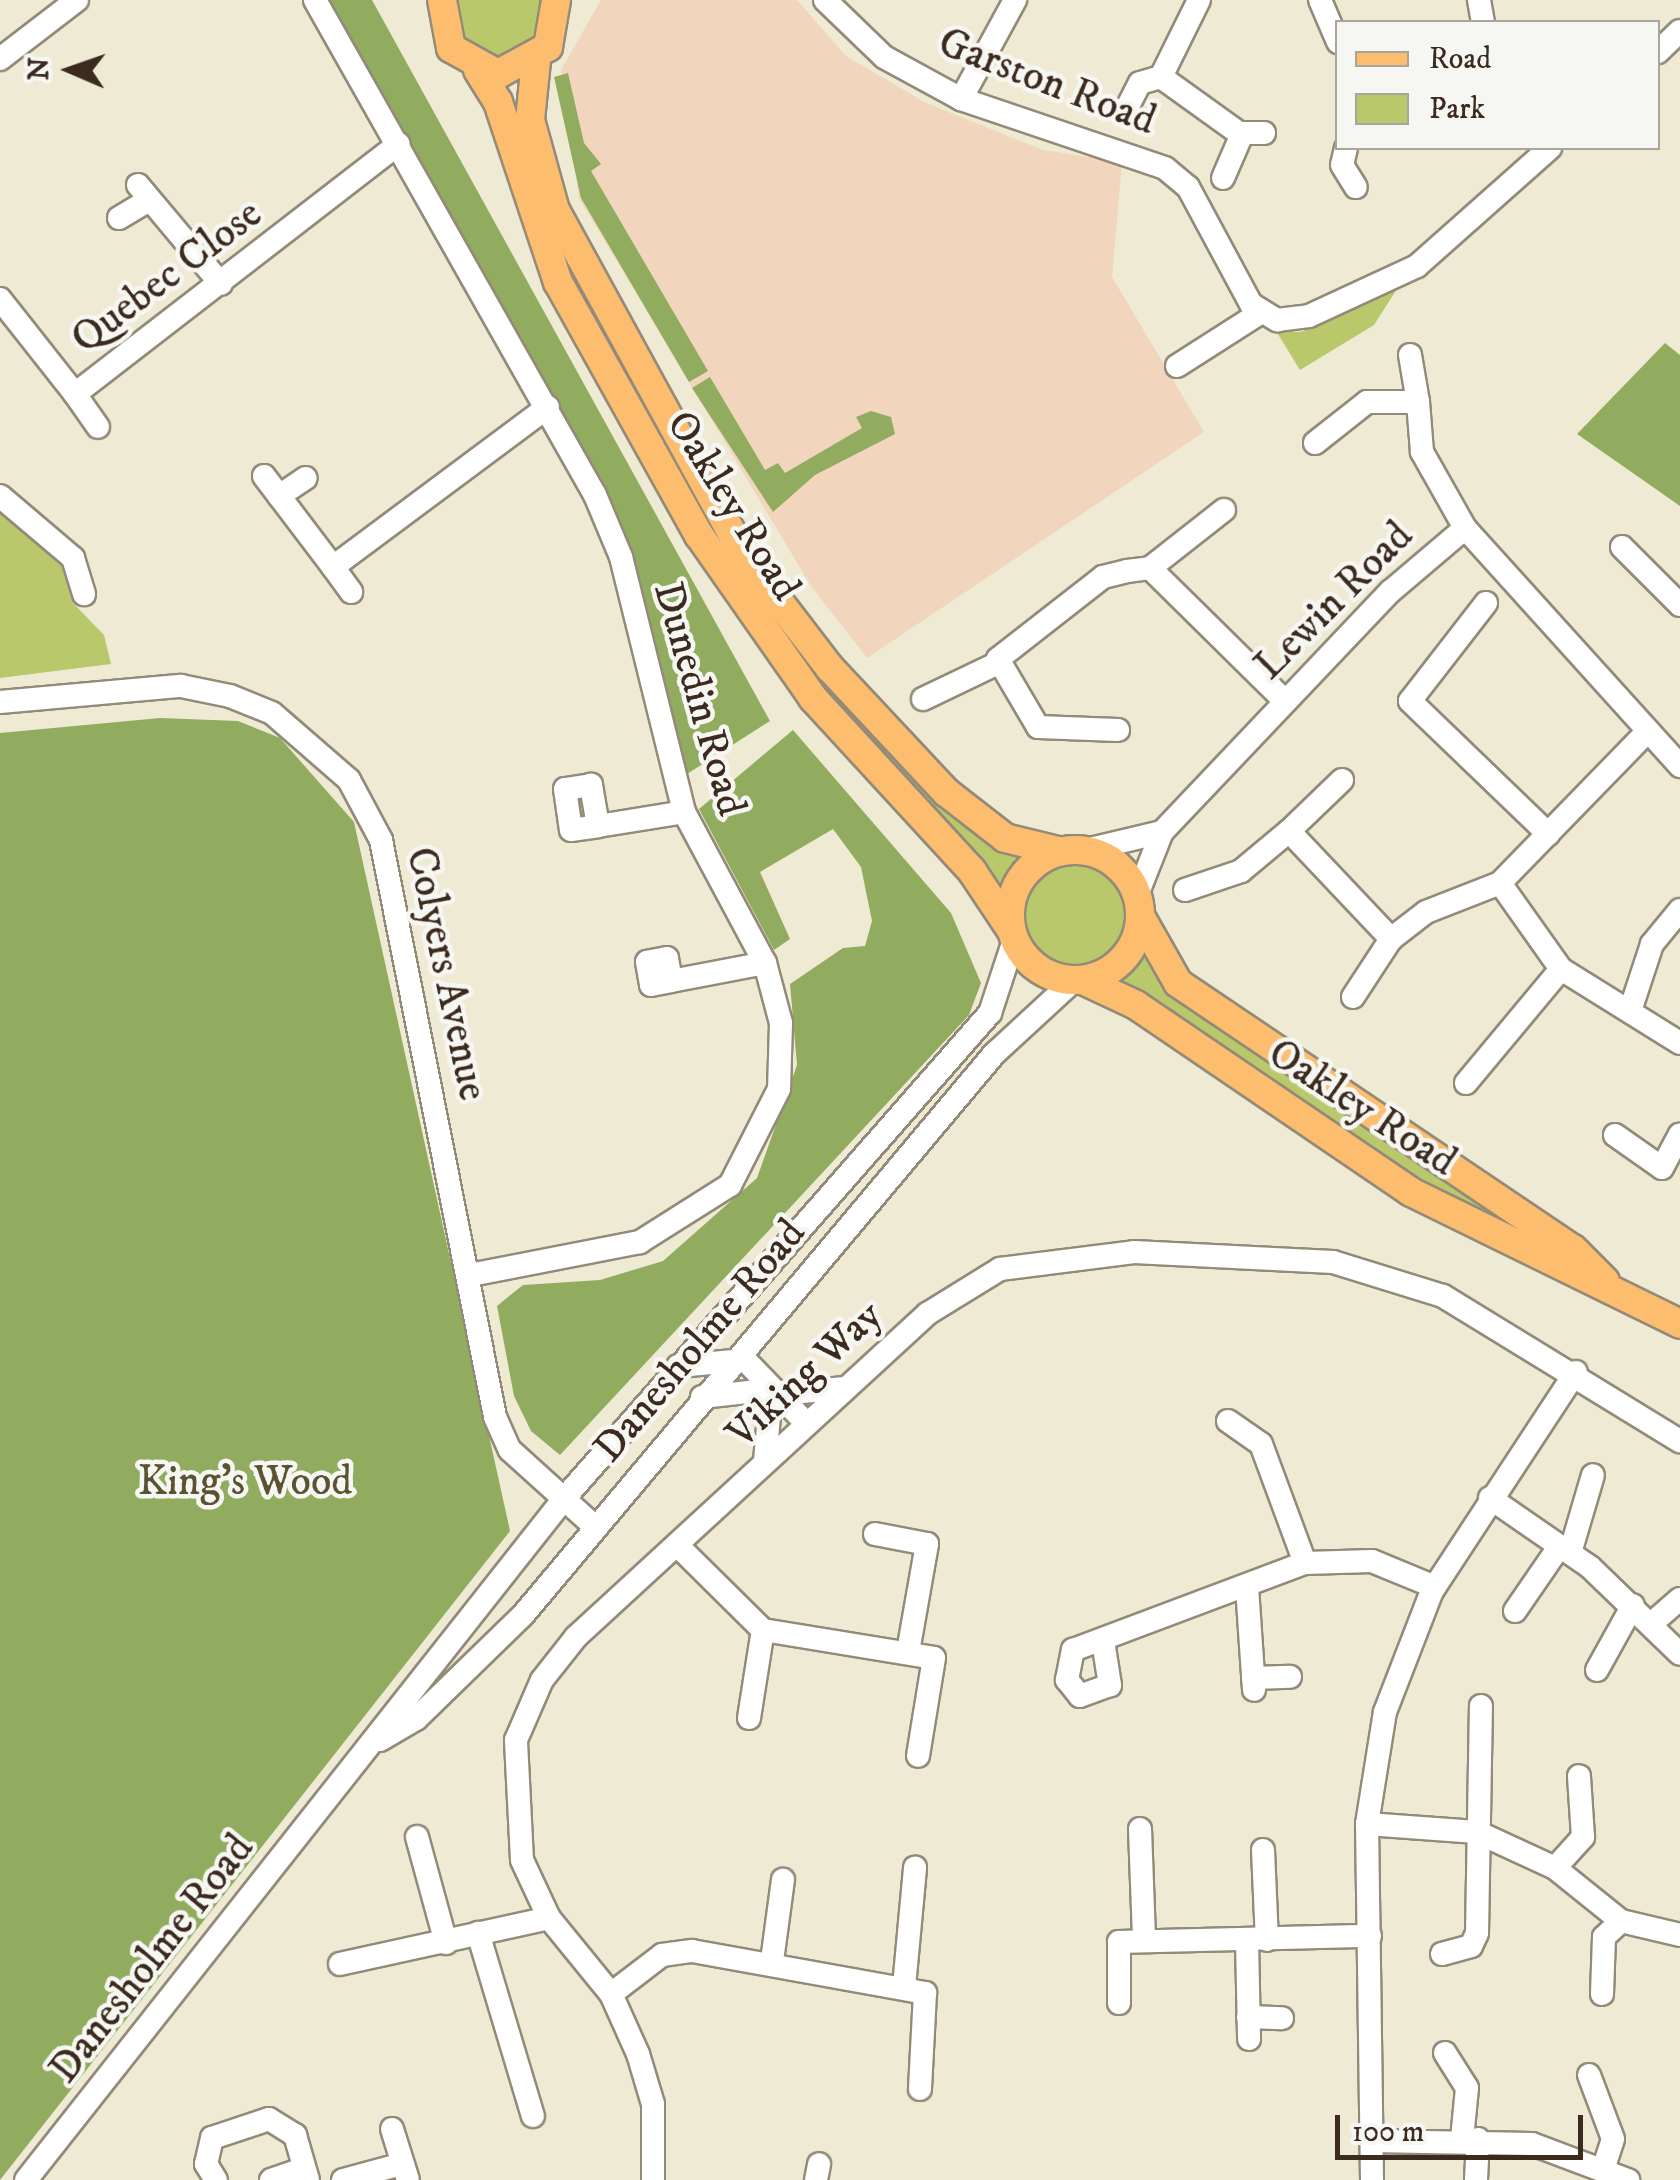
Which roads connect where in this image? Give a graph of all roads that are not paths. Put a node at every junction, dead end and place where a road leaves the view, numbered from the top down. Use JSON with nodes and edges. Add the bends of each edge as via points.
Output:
{"nodes":[{"id":1,"x":77,"y":0,"type":"edge"},
{"id":2,"x":315,"y":0,"type":"edge"},
{"id":3,"x":825,"y":0,"type":"edge"},
{"id":4,"x":1015,"y":0,"type":"edge"},
{"id":5,"x":1199,"y":0,"type":"edge"},
{"id":6,"x":1320,"y":0,"type":"edge"},
{"id":7,"x":563,"y":4,"type":"edge"},
{"id":8,"x":438,"y":5,"type":"edge"},
{"id":9,"x":1680,"y":31,"type":"edge"},
{"id":10,"x":1335,"y":35,"type":"edge"},
{"id":11,"x":1660,"y":50,"type":"edge"},
{"id":12,"x":0,"y":60,"type":"edge"},
{"id":13,"x":536,"y":61,"type":"junction"},
{"id":14,"x":478,"y":70,"type":"junction"},
{"id":15,"x":1162,"y":77,"type":"junction"},
{"id":16,"x":960,"y":99,"type":"junction"},
{"id":17,"x":1126,"y":110,"type":"dead end"},
{"id":18,"x":399,"y":144,"type":"junction"},
{"id":19,"x":1346,"y":150,"type":"edge"},
{"id":20,"x":1548,"y":150,"type":"edge"},
{"id":21,"x":1223,"y":178,"type":"dead end"},
{"id":22,"x":1356,"y":188,"type":"dead end"},
{"id":23,"x":119,"y":218,"type":"dead end"},
{"id":24,"x":222,"y":284,"type":"junction"},
{"id":25,"x":0,"y":299,"type":"edge"},
{"id":26,"x":1260,"y":313,"type":"junction"},
{"id":27,"x":1410,"y":354,"type":"dead end"},
{"id":28,"x":1178,"y":366,"type":"dead end"},
{"id":29,"x":74,"y":394,"type":"junction"},
{"id":30,"x":1418,"y":402,"type":"junction"},
{"id":31,"x":548,"y":407,"type":"junction"},
{"id":32,"x":98,"y":427,"type":"dead end"},
{"id":33,"x":1315,"y":442,"type":"dead end"},
{"id":34,"x":264,"y":476,"type":"dead end"},
{"id":35,"x":306,"y":478,"type":"dead end"},
{"id":36,"x":0,"y":496,"type":"edge"},
{"id":37,"x":279,"y":496,"type":"junction"},
{"id":38,"x":1224,"y":510,"type":"dead end"},
{"id":39,"x":1465,"y":528,"type":"junction"},
{"id":40,"x":1622,"y":547,"type":"dead end"},
{"id":41,"x":333,"y":567,"type":"junction"},
{"id":42,"x":101,"y":568,"type":"dead end"},
{"id":43,"x":1150,"y":568,"type":"junction"},
{"id":44,"x":351,"y":592,"type":"dead end"},
{"id":45,"x":1486,"y":603,"type":"dead end"},
{"id":46,"x":1680,"y":605,"type":"edge"},
{"id":47,"x":998,"y":663,"type":"junction"},
{"id":48,"x":924,"y":700,"type":"dead end"},
{"id":49,"x":1285,"y":701,"type":"junction"},
{"id":50,"x":1410,"y":701,"type":"junction"},
{"id":51,"x":0,"y":702,"type":"edge"},
{"id":52,"x":1388,"y":712,"type":"dead end"},
{"id":53,"x":1118,"y":730,"type":"dead end"},
{"id":54,"x":1647,"y":732,"type":"junction"},
{"id":55,"x":1680,"y":766,"type":"edge"},
{"id":56,"x":1342,"y":780,"type":"dead end"},
{"id":57,"x":684,"y":812,"type":"junction"},
{"id":58,"x":598,"y":826,"type":"dead end"},
{"id":59,"x":1289,"y":831,"type":"junction"},
{"id":60,"x":1162,"y":832,"type":"junction"},
{"id":61,"x":1548,"y":834,"type":"junction"},
{"id":62,"x":1086,"y":850,"type":"junction"},
{"id":63,"x":1058,"y":852,"type":"junction"},
{"id":64,"x":1500,"y":884,"type":"junction"},
{"id":65,"x":1184,"y":890,"type":"dead end"},
{"id":66,"x":1139,"y":906,"type":"junction"},
{"id":67,"x":1680,"y":910,"type":"edge"},
{"id":68,"x":1012,"y":934,"type":"junction"},
{"id":69,"x":1391,"y":939,"type":"junction"},
{"id":70,"x":765,"y":963,"type":"junction"},
{"id":71,"x":1561,"y":970,"type":"junction"},
{"id":72,"x":1078,"y":980,"type":"junction"},
{"id":73,"x":672,"y":981,"type":"dead end"},
{"id":74,"x":1353,"y":997,"type":"dead end"},
{"id":75,"x":1631,"y":1008,"type":"junction"},
{"id":76,"x":1680,"y":1043,"type":"edge"},
{"id":77,"x":1466,"y":1083,"type":"dead end"},
{"id":78,"x":1680,"y":1134,"type":"edge"},
{"id":79,"x":1615,"y":1135,"type":"dead end"},
{"id":80,"x":470,"y":1275,"type":"junction"},
{"id":81,"x":1607,"y":1282,"type":"junction"},
{"id":82,"x":723,"y":1313,"type":"junction"},
{"id":83,"x":768,"y":1319,"type":"junction"},
{"id":84,"x":1680,"y":1324,"type":"edge"},
{"id":85,"x":732,"y":1360,"type":"junction"},
{"id":86,"x":678,"y":1366,"type":"junction"},
{"id":87,"x":1576,"y":1372,"type":"junction"},
{"id":88,"x":846,"y":1388,"type":"junction"},
{"id":89,"x":768,"y":1393,"type":"junction"},
{"id":90,"x":702,"y":1397,"type":"junction"},
{"id":91,"x":1228,"y":1422,"type":"dead end"},
{"id":92,"x":802,"y":1429,"type":"junction"},
{"id":93,"x":1680,"y":1441,"type":"edge"},
{"id":94,"x":764,"y":1464,"type":"junction"},
{"id":95,"x":1593,"y":1476,"type":"dead end"},
{"id":96,"x":1490,"y":1498,"type":"junction"},
{"id":97,"x":562,"y":1500,"type":"junction"},
{"id":98,"x":593,"y":1525,"type":"junction"},
{"id":99,"x":875,"y":1534,"type":"dead end"},
{"id":100,"x":677,"y":1545,"type":"junction"},
{"id":101,"x":1564,"y":1550,"type":"junction"},
{"id":102,"x":1305,"y":1563,"type":"junction"},
{"id":103,"x":1247,"y":1587,"type":"junction"},
{"id":104,"x":1436,"y":1587,"type":"junction"},
{"id":105,"x":1680,"y":1599,"type":"edge"},
{"id":106,"x":1633,"y":1605,"type":"junction"},
{"id":107,"x":1515,"y":1610,"type":"dead end"},
{"id":108,"x":1650,"y":1624,"type":"junction"},
{"id":109,"x":763,"y":1630,"type":"junction"},
{"id":110,"x":1103,"y":1641,"type":"dead end"},
{"id":111,"x":908,"y":1652,"type":"junction"},
{"id":112,"x":1680,"y":1654,"type":"edge"},
{"id":113,"x":1597,"y":1670,"type":"dead end"},
{"id":114,"x":1290,"y":1677,"type":"dead end"},
{"id":115,"x":1481,"y":1706,"type":"dead end"},
{"id":116,"x":749,"y":1718,"type":"dead end"},
{"id":117,"x":378,"y":1741,"type":"junction"},
{"id":118,"x":914,"y":1744,"type":"dead end"},
{"id":119,"x":1579,"y":1776,"type":"dead end"},
{"id":120,"x":1367,"y":1824,"type":"junction"},
{"id":121,"x":1477,"y":1832,"type":"junction"},
{"id":122,"x":417,"y":1837,"type":"dead end"},
{"id":123,"x":1132,"y":1842,"type":"dead end"},
{"id":124,"x":1264,"y":1850,"type":"dead end"},
{"id":125,"x":916,"y":1868,"type":"dead end"},
{"id":126,"x":1555,"y":1868,"type":"junction"},
{"id":127,"x":783,"y":1880,"type":"dead end"},
{"id":128,"x":549,"y":1918,"type":"junction"},
{"id":129,"x":1621,"y":1921,"type":"junction"},
{"id":130,"x":478,"y":1933,"type":"junction"},
{"id":131,"x":1680,"y":1935,"type":"edge"},
{"id":132,"x":1370,"y":1936,"type":"junction"},
{"id":133,"x":1144,"y":1940,"type":"junction"},
{"id":134,"x":1257,"y":1940,"type":"junction"},
{"id":135,"x":446,"y":1943,"type":"junction"},
{"id":136,"x":1442,"y":1954,"type":"dead end"},
{"id":137,"x":772,"y":1961,"type":"junction"},
{"id":138,"x":340,"y":1964,"type":"dead end"},
{"id":139,"x":904,"y":1987,"type":"junction"},
{"id":140,"x":611,"y":1994,"type":"junction"},
{"id":141,"x":1602,"y":1994,"type":"dead end"},
{"id":142,"x":1119,"y":2003,"type":"dead end"},
{"id":143,"x":1282,"y":2018,"type":"dead end"},
{"id":144,"x":1445,"y":2053,"type":"dead end"},
{"id":145,"x":1589,"y":2075,"type":"dead end"},
{"id":146,"x":920,"y":2088,"type":"dead end"},
{"id":147,"x":533,"y":2116,"type":"dead end"},
{"id":148,"x":392,"y":2129,"type":"dead end"},
{"id":149,"x":1470,"y":2139,"type":"junction"},
{"id":150,"x":1372,"y":2141,"type":"junction"},
{"id":151,"x":1604,"y":2166,"type":"junction"},
{"id":152,"x":405,"y":2172,"type":"edge"},
{"id":153,"x":306,"y":2175,"type":"edge"},
{"id":154,"x":26,"y":2180,"type":"edge"},
{"id":155,"x":216,"y":2180,"type":"edge"},
{"id":156,"x":271,"y":2180,"type":"edge"},
{"id":157,"x":342,"y":2180,"type":"edge"},
{"id":158,"x":653,"y":2180,"type":"edge"},
{"id":159,"x":1372,"y":2180,"type":"edge"},
{"id":160,"x":1476,"y":2180,"type":"edge"},
{"id":161,"x":1628,"y":2180,"type":"edge"}],
"edges":[{"from":1,"to":12,"type":"street"},
{"from":2,"to":18,"type":"street","name":"Dunedin Road"},
{"from":3,"to":16,"type":"street","name":"Garston Road","via":[[884,56]]},
{"from":4,"to":16,"type":"street"},
{"from":5,"to":15,"type":"street"},
{"from":6,"to":10,"type":"street"},
{"from":7,"to":13,"type":"main road","name":"Oakley Road"},
{"from":8,"to":14,"type":"main road","name":"Oakley Road","via":[[450,48]]},
{"from":9,"to":11,"type":"street"},
{"from":13,"to":14,"type":"main road"},
{"from":13,"to":63,"type":"main road","name":"Oakley Road","via":[[530,120],[554,210],[635,371],[747,560],[830,668],[946,792],[1005,838]]},
{"from":14,"to":68,"type":"main road","name":"Oakley Road","via":[[498,102],[558,282],[700,535],[813,698],[972,870]]},
{"from":15,"to":17,"type":"street","via":[[1140,83]]},
{"from":15,"to":21,"type":"street","via":[[1253,133]]},
{"from":16,"to":26,"type":"street","name":"Garston Road","via":[[1166,168],[1188,187]]},
{"from":18,"to":24,"type":"street","name":"Quebec Close"},
{"from":18,"to":31,"type":"street","name":"Dunedin Road"},
{"from":19,"to":22,"type":"street","via":[[1342,165]]},
{"from":20,"to":26,"type":"street","via":[[1417,266],[1296,321]]},
{"from":23,"to":24,"type":"street","via":[[144,193]]},
{"from":24,"to":29,"type":"street","name":"Quebec Close"},
{"from":25,"to":29,"type":"street","name":"Quebec Close"},
{"from":26,"to":28,"type":"street"},
{"from":27,"to":30,"type":"street"},
{"from":29,"to":32,"type":"street"},
{"from":30,"to":33,"type":"street","via":[[1368,402]]},
{"from":30,"to":39,"type":"street","via":[[1422,452]]},
{"from":31,"to":41,"type":"street"},
{"from":31,"to":57,"type":"street","name":"Dunedin Road","via":[[622,558]]},
{"from":34,"to":37,"type":"street"},
{"from":35,"to":37,"type":"street"},
{"from":36,"to":42,"type":"street","via":[[73,558],[81,585]]},
{"from":37,"to":41,"type":"street"},
{"from":38,"to":43,"type":"street"},
{"from":39,"to":49,"type":"street","name":"Lewin Road"},
{"from":39,"to":54,"type":"street","name":"Lewin Road"},
{"from":40,"to":46,"type":"street"},
{"from":41,"to":44,"type":"street"},
{"from":43,"to":47,"type":"street","via":[[1103,577],[1056,620],[1000,650]]},
{"from":43,"to":49,"type":"street"},
{"from":45,"to":50,"type":"street"},
{"from":47,"to":48,"type":"street"},
{"from":47,"to":53,"type":"street","via":[[1038,727]]},
{"from":49,"to":60,"type":"street","name":"Lewin Road"},
{"from":50,"to":52,"type":"street"},
{"from":50,"to":61,"type":"street"},
{"from":51,"to":80,"type":"street","name":"Colyers Avenue","via":[[181,686],[230,696],[272,713],[349,780],[381,840]]},
{"from":54,"to":55,"type":"street","name":"Lewin Road"},
{"from":54,"to":61,"type":"street"},
{"from":56,"to":59,"type":"street"},
{"from":57,"to":58,"type":"street"},
{"from":57,"to":70,"type":"street","name":"Dunedin Road"},
{"from":59,"to":65,"type":"street","via":[[1240,871]]},
{"from":59,"to":69,"type":"street"},
{"from":60,"to":62,"type":"street"},
{"from":60,"to":66,"type":"street","name":"Lewin Road"},
{"from":61,"to":64,"type":"street"},
{"from":62,"to":63,"type":"main road"},
{"from":62,"to":66,"type":"main road","via":[[1118,866]]},
{"from":63,"to":68,"type":"main road","via":[[1014,889]]},
{"from":64,"to":69,"type":"street","via":[[1426,912]]},
{"from":64,"to":71,"type":"street"},
{"from":66,"to":72,"type":"main road","via":[[1129,952]]},
{"from":66,"to":81,"type":"main road","name":"Oakley Road","via":[[1178,983],[1574,1248]]},
{"from":67,"to":75,"type":"street","via":[[1652,944]]},
{"from":68,"to":72,"type":"main road","via":[[1038,969]]},
{"from":68,"to":82,"type":"street","name":"Danesholme Road","via":[[990,1013]]},
{"from":69,"to":74,"type":"street"},
{"from":70,"to":73,"type":"street"},
{"from":70,"to":80,"type":"street","name":"Dunedin Road","via":[[781,1023],[780,1089],[730,1184],[640,1242]]},
{"from":71,"to":75,"type":"street"},
{"from":71,"to":77,"type":"street"},
{"from":72,"to":81,"type":"main road","name":"Oakley Road","via":[[1136,1004],[1411,1192],[1554,1268]]},
{"from":72,"to":83,"type":"street","name":"Danesholme Road","via":[[994,1054]]},
{"from":75,"to":76,"type":"street"},
{"from":78,"to":79,"type":"street","via":[[1662,1168]]},
{"from":80,"to":97,"type":"street","name":"Colyers Avenue","via":[[495,1417],[510,1450]]},
{"from":81,"to":84,"type":"main road","name":"Oakley Road"},
{"from":82,"to":85,"type":"street"},
{"from":82,"to":86,"type":"street","name":"Danesholme Road"},
{"from":83,"to":85,"type":"street","name":"Danesholme Road"},
{"from":83,"to":89,"type":"street"},
{"from":85,"to":86,"type":"street"},
{"from":85,"to":89,"type":"street"},
{"from":85,"to":90,"type":"street","name":"Danesholme Road"},
{"from":86,"to":97,"type":"street","name":"Danesholme Road"},
{"from":87,"to":88,"type":"street","name":"Viking Way","via":[[1443,1296],[1372,1269],[1134,1252],[1000,1270],[927,1314]]},
{"from":87,"to":93,"type":"street","name":"Viking Way"},
{"from":87,"to":96,"type":"street"},
{"from":88,"to":89,"type":"street"},
{"from":88,"to":92,"type":"street","name":"Viking Way"},
{"from":89,"to":90,"type":"street"},
{"from":89,"to":92,"type":"street"},
{"from":89,"to":94,"type":"street"},
{"from":90,"to":98,"type":"street","name":"Danesholme Road"},
{"from":91,"to":102,"type":"street","via":[[1261,1444]]},
{"from":92,"to":94,"type":"street","name":"Viking Way"},
{"from":94,"to":100,"type":"street","name":"Viking Way"},
{"from":95,"to":101,"type":"street"},
{"from":96,"to":101,"type":"street"},
{"from":96,"to":104,"type":"street"},
{"from":97,"to":98,"type":"street","name":"Colyers Avenue"},
{"from":97,"to":117,"type":"street","name":"Danesholme Road"},
{"from":98,"to":117,"type":"street","name":"Danesholme Road","via":[[524,1614],[416,1719]]},
{"from":99,"to":111,"type":"street","via":[[927,1544]]},
{"from":100,"to":109,"type":"street"},
{"from":100,"to":128,"type":"street","name":"Viking Way","via":[[556,1660],[516,1740],[513,1816]]},
{"from":101,"to":106,"type":"street"},
{"from":101,"to":107,"type":"street"},
{"from":102,"to":103,"type":"street"},
{"from":102,"to":104,"type":"street","via":[[1372,1560]]},
{"from":103,"to":110,"type":"street"},
{"from":103,"to":114,"type":"street","via":[[1254,1684]]},
{"from":104,"to":120,"type":"street","via":[[1385,1712]]},
{"from":105,"to":108,"type":"street"},
{"from":106,"to":108,"type":"street"},
{"from":106,"to":113,"type":"street"},
{"from":108,"to":112,"type":"street"},
{"from":109,"to":111,"type":"street"},
{"from":109,"to":116,"type":"street"},
{"from":111,"to":118,"type":"street","via":[[934,1658]]},
{"from":115,"to":121,"type":"street"},
{"from":117,"to":154,"type":"street","name":"Danesholme Road"},
{"from":119,"to":126,"type":"street","via":[[1583,1837]]},
{"from":120,"to":121,"type":"street"},
{"from":120,"to":132,"type":"street"},
{"from":121,"to":126,"type":"street"},
{"from":121,"to":136,"type":"street","via":[[1477,1933],[1471,1946]]},
{"from":122,"to":135,"type":"street"},
{"from":123,"to":133,"type":"street"},
{"from":124,"to":134,"type":"street"},
{"from":125,"to":139,"type":"street"},
{"from":126,"to":129,"type":"street"},
{"from":127,"to":137,"type":"street"},
{"from":128,"to":130,"type":"street"},
{"from":128,"to":140,"type":"street","name":"Viking Way"},
{"from":129,"to":131,"type":"street"},
{"from":129,"to":141,"type":"street","via":[[1604,1937]]},
{"from":130,"to":135,"type":"street"},
{"from":130,"to":147,"type":"street"},
{"from":132,"to":134,"type":"street"},
{"from":132,"to":150,"type":"street"},
{"from":133,"to":134,"type":"street"},
{"from":133,"to":142,"type":"street","via":[[1110,1942]]},
{"from":134,"to":143,"type":"street","via":[[1249,2028]]},
{"from":135,"to":138,"type":"street"},
{"from":137,"to":139,"type":"street"},
{"from":137,"to":140,"type":"street","via":[[662,1955]]},
{"from":139,"to":146,"type":"street","via":[[925,1993],[931,2006]]},
{"from":140,"to":158,"type":"street","name":"Viking Way","via":[[652,2104]]},
{"from":144,"to":149,"type":"street","via":[[1467,2088]]},
{"from":145,"to":151,"type":"street","via":[[1613,2139]]},
{"from":148,"to":152,"type":"street"},
{"from":149,"to":150,"type":"street"},
{"from":149,"to":151,"type":"street"},
{"from":149,"to":160,"type":"street"},
{"from":150,"to":159,"type":"street"},
{"from":151,"to":161,"type":"street"},
{"from":152,"to":157,"type":"street"},
{"from":153,"to":155,"type":"street","via":[[287,2124],[260,2120],[212,2138],[206,2164]]},
{"from":153,"to":156,"type":"street"}]}
